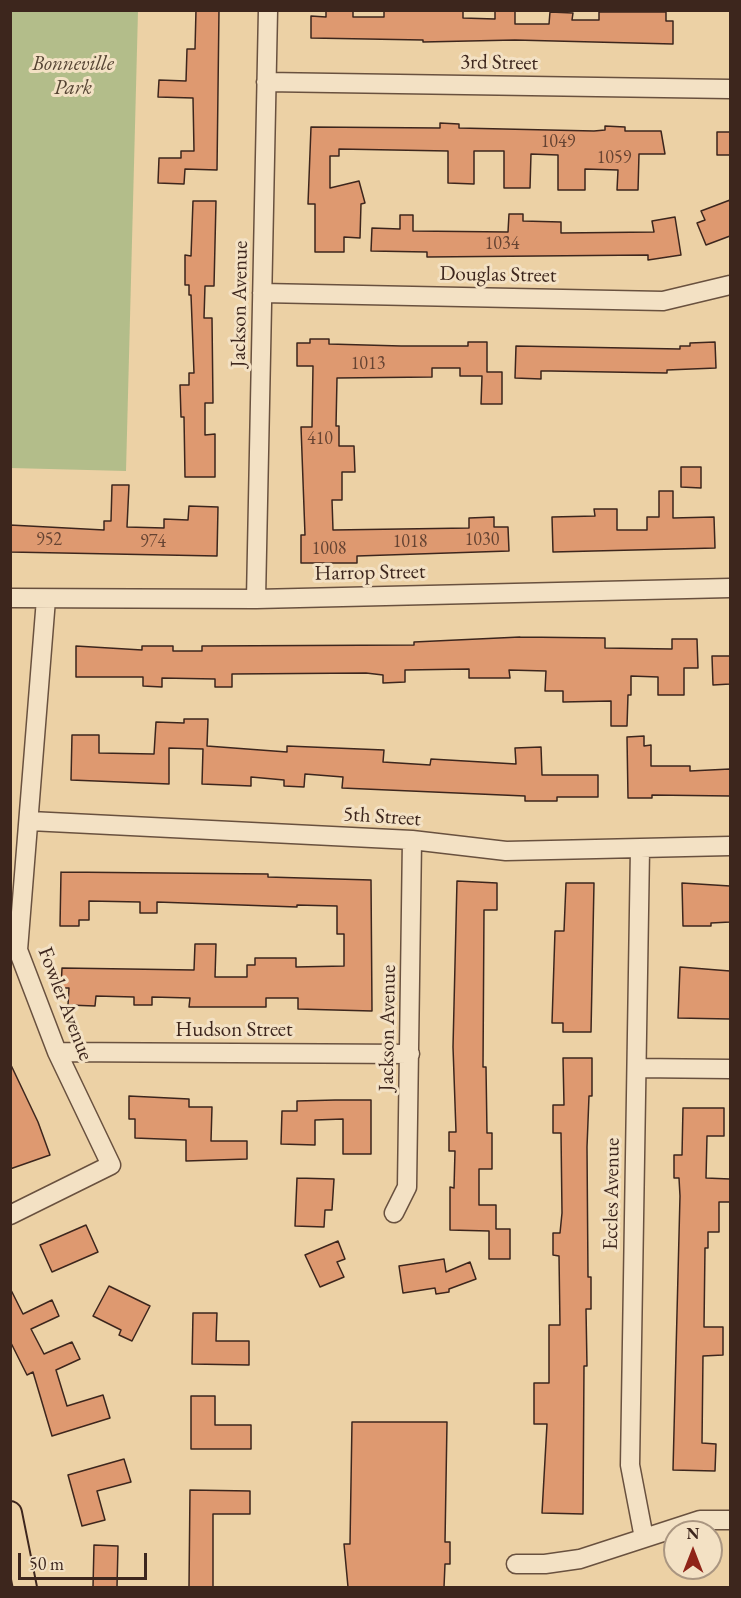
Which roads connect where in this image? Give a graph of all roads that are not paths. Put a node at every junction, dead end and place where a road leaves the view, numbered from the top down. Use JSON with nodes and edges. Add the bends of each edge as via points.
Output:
{"nodes":[{"id":1,"x":268,"y":10,"type":"edge"},
{"id":2,"x":266,"y":82,"type":"junction"},
{"id":3,"x":730,"y":89,"type":"edge"},
{"id":4,"x":730,"y":285,"type":"edge"},
{"id":5,"x":262,"y":293,"type":"junction"},
{"id":6,"x":730,"y":588,"type":"edge"},
{"id":7,"x":10,"y":598,"type":"edge"},
{"id":8,"x":46,"y":598,"type":"junction"},
{"id":9,"x":256,"y":598,"type":"junction"},
{"id":10,"x":30,"y":821,"type":"junction"},
{"id":11,"x":412,"y":840,"type":"junction"},
{"id":12,"x":730,"y":846,"type":"edge"},
{"id":13,"x":640,"y":849,"type":"junction"},
{"id":14,"x":57,"y":1052,"type":"junction"},
{"id":15,"x":410,"y":1054,"type":"junction"},
{"id":16,"x":637,"y":1068,"type":"junction"},
{"id":17,"x":730,"y":1068,"type":"edge"},
{"id":18,"x":394,"y":1213,"type":"dead end"},
{"id":19,"x":10,"y":1215,"type":"edge"},
{"id":20,"x":10,"y":1513,"type":"edge"},
{"id":21,"x":730,"y":1520,"type":"edge"},
{"id":22,"x":644,"y":1538,"type":"junction"},
{"id":23,"x":15,"y":1554,"type":"edge"},
{"id":24,"x":516,"y":1564,"type":"dead end"},
{"id":25,"x":25,"y":1587,"type":"edge"}],
"edges":[{"from":1,"to":2,"type":"street","name":"Jackson Avenue"},
{"from":2,"to":3,"type":"street","name":"3rd Street"},
{"from":2,"to":5,"type":"street","name":"Jackson Avenue"},
{"from":4,"to":5,"type":"street","name":"Douglas Street","via":[[663,300]]},
{"from":5,"to":9,"type":"street","name":"Jackson Avenue"},
{"from":6,"to":9,"type":"street","name":"Harrop Street"},
{"from":7,"to":8,"type":"street","name":"Harrop Street"},
{"from":8,"to":9,"type":"street","name":"Harrop Street"},
{"from":8,"to":10,"type":"street","name":"Fowler Avenue"},
{"from":10,"to":11,"type":"street","name":"5th Street"},
{"from":10,"to":14,"type":"street","name":"Fowler Avenue","via":[[18,950]]},
{"from":11,"to":13,"type":"street","name":"5th Street","via":[[506,851]]},
{"from":11,"to":15,"type":"street","name":"Jackson Avenue"},
{"from":12,"to":13,"type":"street","name":"5th Street"},
{"from":13,"to":16,"type":"street","name":"Eccles Avenue"},
{"from":14,"to":15,"type":"street","name":"Hudson Street"},
{"from":14,"to":19,"type":"street","name":"Fowler Avenue","via":[[111,1165]]},
{"from":15,"to":18,"type":"street","name":"Jackson Avenue","via":[[407,1187]]},
{"from":16,"to":17,"type":"street"},
{"from":16,"to":22,"type":"street","name":"Eccles Avenue","via":[[630,1465]]},
{"from":20,"to":23,"type":"main road"},
{"from":21,"to":22,"type":"street","via":[[700,1520]]},
{"from":22,"to":24,"type":"street","via":[[580,1559]]},
{"from":23,"to":25,"type":"main road"}]}
